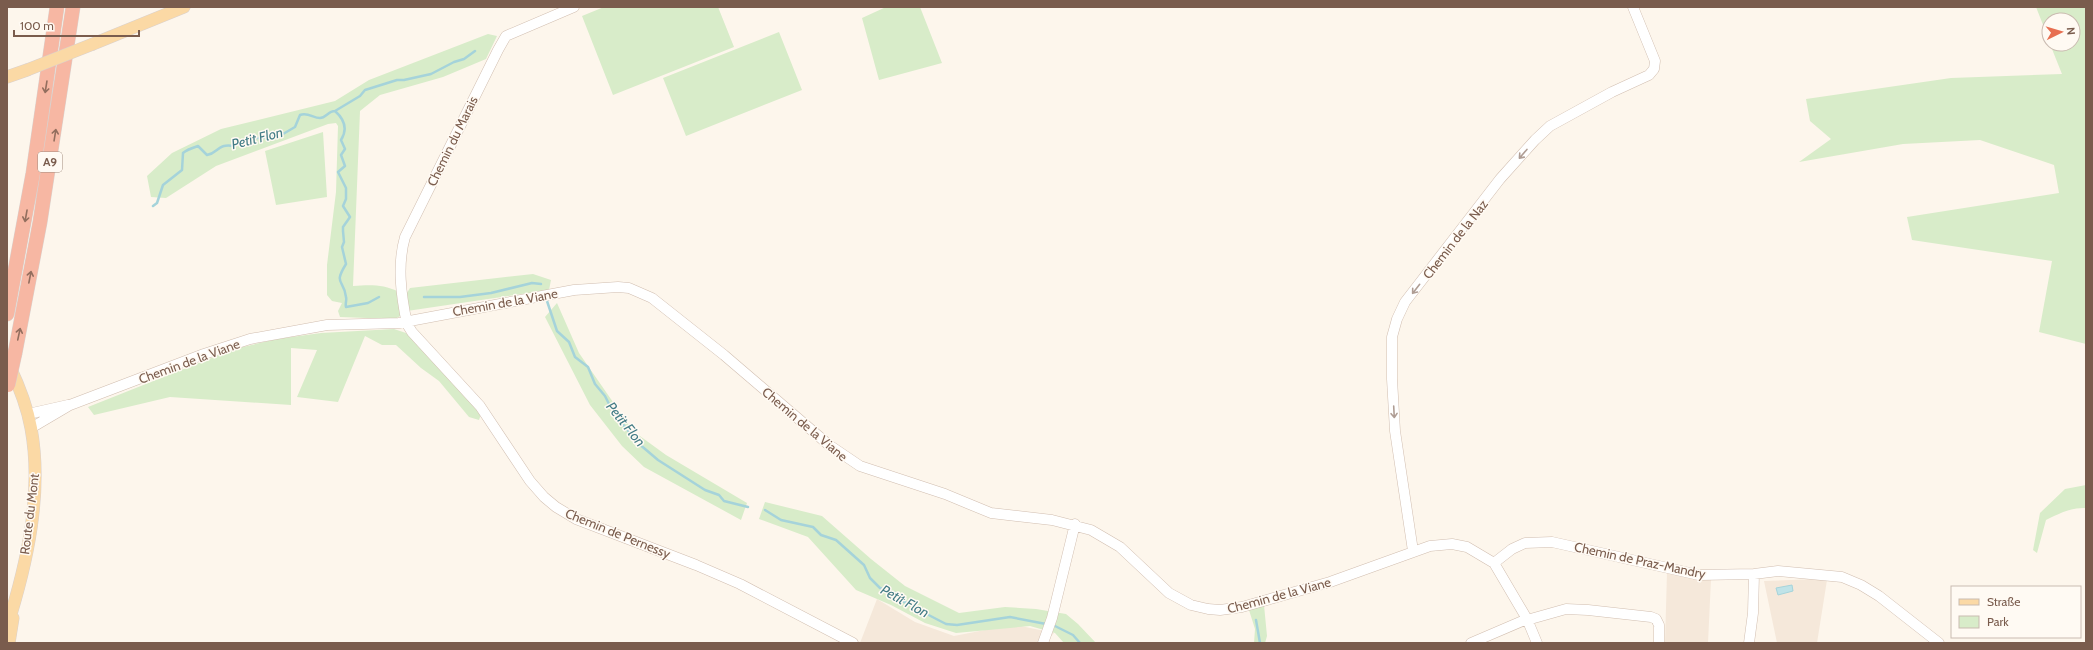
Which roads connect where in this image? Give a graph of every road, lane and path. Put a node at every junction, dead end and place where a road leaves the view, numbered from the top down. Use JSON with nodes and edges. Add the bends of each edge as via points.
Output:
{"nodes":[{"id":1,"x":57,"y":7,"type":"edge"},
{"id":2,"x":73,"y":7,"type":"edge"},
{"id":3,"x":184,"y":7,"type":"edge"},
{"id":4,"x":574,"y":7,"type":"edge"},
{"id":5,"x":1633,"y":7,"type":"edge"},
{"id":6,"x":7,"y":77,"type":"edge"},
{"id":7,"x":7,"y":314,"type":"edge"},
{"id":8,"x":407,"y":320,"type":"junction"},
{"id":9,"x":11,"y":356,"type":"edge"},
{"id":10,"x":8,"y":387,"type":"edge"},
{"id":11,"x":70,"y":405,"type":"junction"},
{"id":12,"x":28,"y":414,"type":"junction"},
{"id":13,"x":31,"y":428,"type":"junction"},
{"id":14,"x":1075,"y":524,"type":"junction"},
{"id":15,"x":1413,"y":551,"type":"junction"},
{"id":16,"x":1494,"y":563,"type":"junction"},
{"id":17,"x":1754,"y":574,"type":"junction"},
{"id":18,"x":15,"y":601,"type":"junction"},
{"id":19,"x":1527,"y":619,"type":"junction"},
{"id":20,"x":7,"y":627,"type":"edge"},
{"id":21,"x":9,"y":643,"type":"edge"},
{"id":22,"x":853,"y":643,"type":"edge"},
{"id":23,"x":1042,"y":643,"type":"edge"},
{"id":24,"x":1471,"y":643,"type":"edge"},
{"id":25,"x":1537,"y":643,"type":"edge"},
{"id":26,"x":1659,"y":643,"type":"edge"},
{"id":27,"x":1749,"y":643,"type":"edge"},
{"id":28,"x":1939,"y":643,"type":"edge"}],
"edges":[{"from":1,"to":7,"type":"highway","number":"A9","one_way":true,"via":[[33,172]]},
{"from":9,"to":2,"type":"highway","number":"A9","one_way":true,"via":[[48,175]]},
{"from":3,"to":6,"type":"main road","bridge":true},
{"from":4,"to":8,"type":"street","name":"Chemin du Marais","via":[[506,36],[498,50],[405,237],[400,267]]},
{"from":5,"to":15,"type":"street","name":"Chemin de la Naz","one_way":true,"via":[[1655,61],[1654,69],[1649,75],[1550,126],[1500,180],[1406,302],[1397,319],[1392,337],[1395,431]]},
{"from":8,"to":11,"type":"street","name":"Chemin de la Viane","via":[[398,323],[327,325],[250,339]]},
{"from":8,"to":14,"type":"street","name":"Chemin de la Viane","via":[[574,290],[605,286],[629,288],[652,298],[724,355],[850,462],[945,494],[991,513]]},
{"from":8,"to":22,"type":"street","name":"Chemin de Pernessy","via":[[412,332],[480,406],[530,481],[544,498],[556,507],[576,519],[696,564],[740,584]]},
{"from":9,"to":10,"type":"highway","number":"A9","bridge":true},
{"from":9,"to":12,"type":"main road","name":"Route du Mont"},
{"from":11,"to":12,"type":"street","name":"Chemin de la Viane"},
{"from":11,"to":13,"type":"street","name":"Chemin de la Viane"},
{"from":12,"to":13,"type":"main road","name":"Route du Mont"},
{"from":13,"to":18,"type":"main road","name":"Route du Mont","via":[[35,468],[33,503]]},
{"from":14,"to":15,"type":"street","name":"Chemin de la Viane","via":[[1120,547],[1169,593],[1191,605],[1208,609],[1232,609],[1257,602],[1360,572]]},
{"from":14,"to":23,"type":"street","via":[[1052,618]]},
{"from":15,"to":16,"type":"street","name":"Chemin de la Viane","via":[[1445,544],[1459,545],[1473,549]]},
{"from":16,"to":17,"type":"street","name":"Chemin de Praz-Mandry","via":[[1512,549],[1525,544],[1552,542],[1699,576]]},
{"from":16,"to":19,"type":"street","name":"Chemin de la Viane"},
{"from":17,"to":27,"type":"street"},
{"from":17,"to":28,"type":"street","name":"Chemin de Praz-Mandry","via":[[1778,571],[1842,577],[1862,585],[1879,596]]},
{"from":18,"to":20,"type":"main road","name":"Route du Mont"},
{"from":18,"to":21,"type":"main road","name":"Route du Mont"},
{"from":19,"to":24,"type":"street"},
{"from":19,"to":25,"type":"street","name":"Chemin de la Viane"},
{"from":19,"to":26,"type":"street","via":[[1566,609],[1651,617],[1656,619],[1659,625]]}]}
